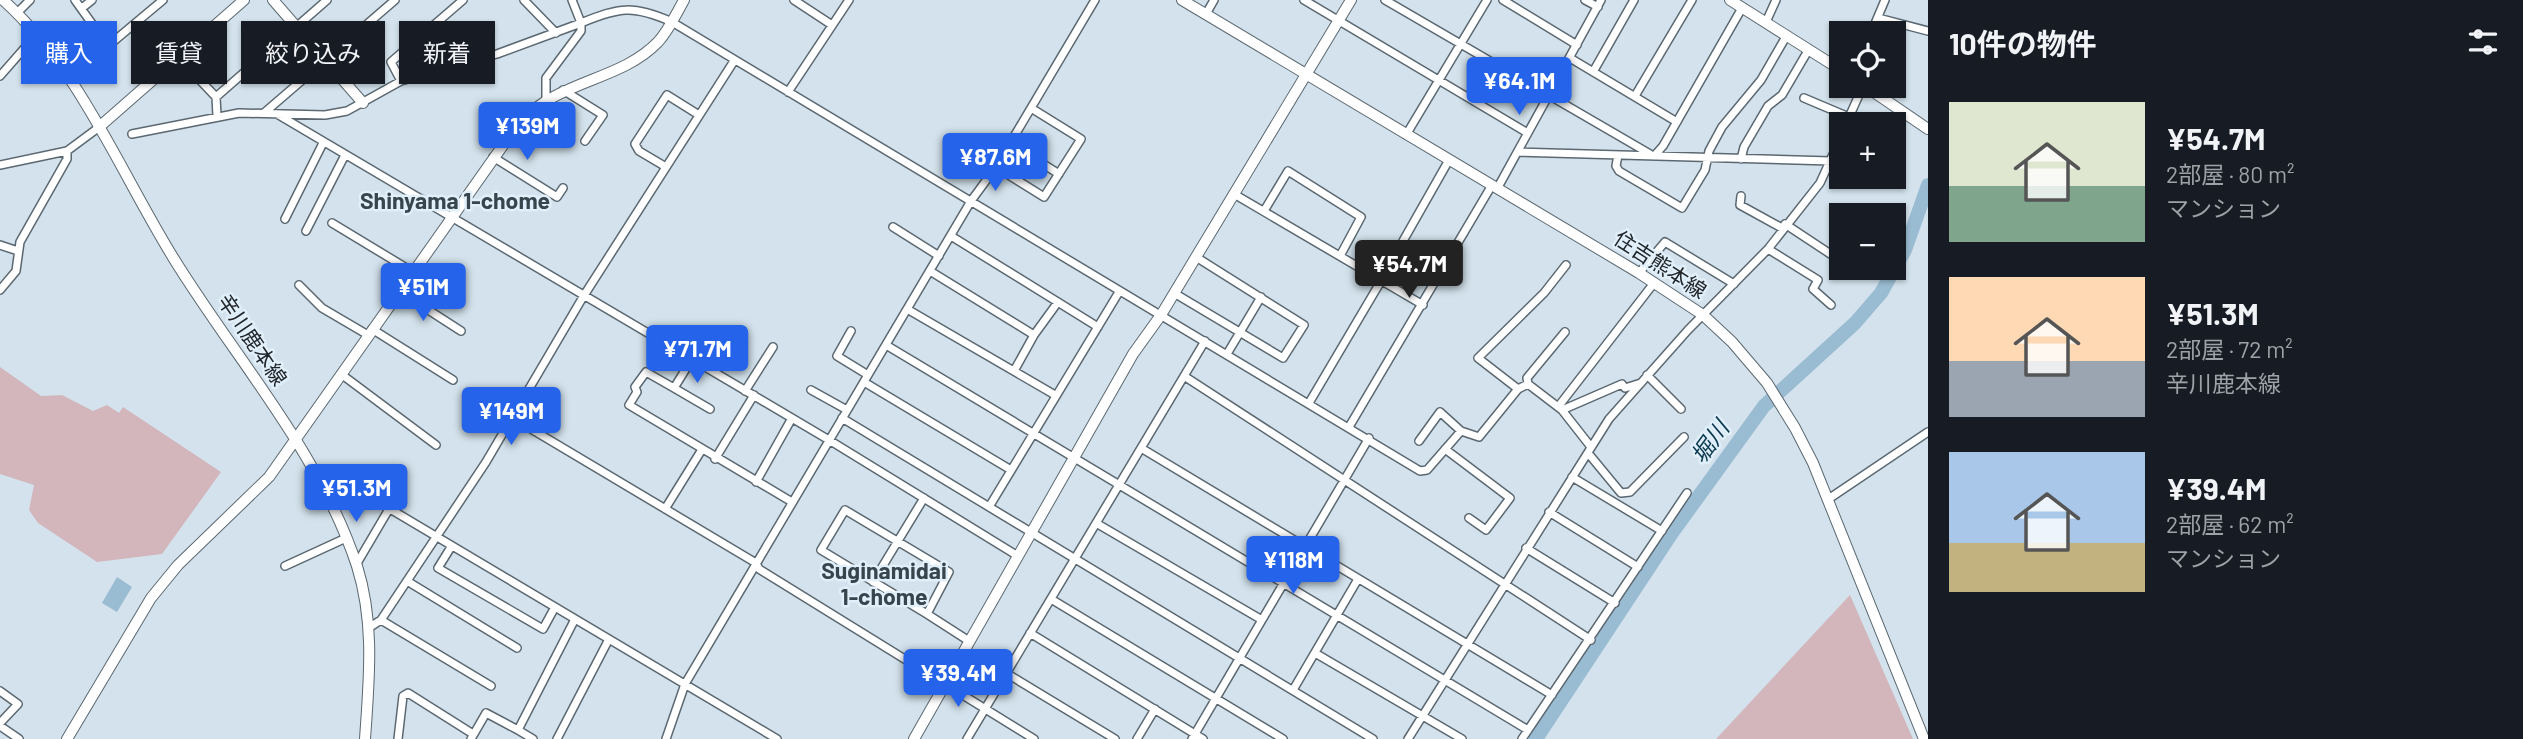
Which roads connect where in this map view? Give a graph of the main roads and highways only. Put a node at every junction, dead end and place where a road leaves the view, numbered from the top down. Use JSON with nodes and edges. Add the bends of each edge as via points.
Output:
{"nodes":[{"id":1,"x":3,"y":0,"type":"edge"},
{"id":2,"x":244,"y":0,"type":"edge"},
{"id":3,"x":273,"y":0,"type":"edge"},
{"id":4,"x":684,"y":0,"type":"edge"},
{"id":5,"x":1182,"y":0,"type":"edge"},
{"id":6,"x":1351,"y":0,"type":"edge"},
{"id":7,"x":1730,"y":0,"type":"edge"},
{"id":8,"x":1829,"y":62,"type":"edge"},
{"id":9,"x":1306,"y":74,"type":"junction"},
{"id":10,"x":1882,"y":98,"type":"edge"},
{"id":11,"x":363,"y":103,"type":"road end"},
{"id":12,"x":99,"y":128,"type":"junction"},
{"id":13,"x":1928,"y":129,"type":"edge"},
{"id":14,"x":296,"y":438,"type":"junction"},
{"id":15,"x":67,"y":739,"type":"edge"},
{"id":16,"x":365,"y":739,"type":"edge"},
{"id":17,"x":914,"y":739,"type":"edge"},
{"id":18,"x":1924,"y":739,"type":"edge"}],
"edges":[{"from":1,"to":12,"type":"main road","name":"辛川鹿本線","via":[[36,35]]},
{"from":2,"to":12,"type":"main road"},
{"from":3,"to":11,"type":"main road"},
{"from":4,"to":14,"type":"main road","via":[[658,42],[640,57],[562,90],[518,124]]},
{"from":5,"to":9,"type":"main road","name":"住吉熊本線"},
{"from":6,"to":9,"type":"main road"},
{"from":7,"to":8,"type":"main road"},
{"from":9,"to":17,"type":"main road","via":[[1133,354]]},
{"from":9,"to":18,"type":"main road","name":"住吉熊本線","via":[[1639,273],[1703,315],[1732,342],[1767,383],[1795,428]]},
{"from":10,"to":13,"type":"main road"},
{"from":12,"to":14,"type":"main road","name":"辛川鹿本線","via":[[173,258]]},
{"from":14,"to":15,"type":"main road","via":[[269,477],[177,565],[151,598]]},
{"from":14,"to":16,"type":"main road","name":"辛川鹿本線","via":[[323,483],[356,565],[370,627]]}]}
